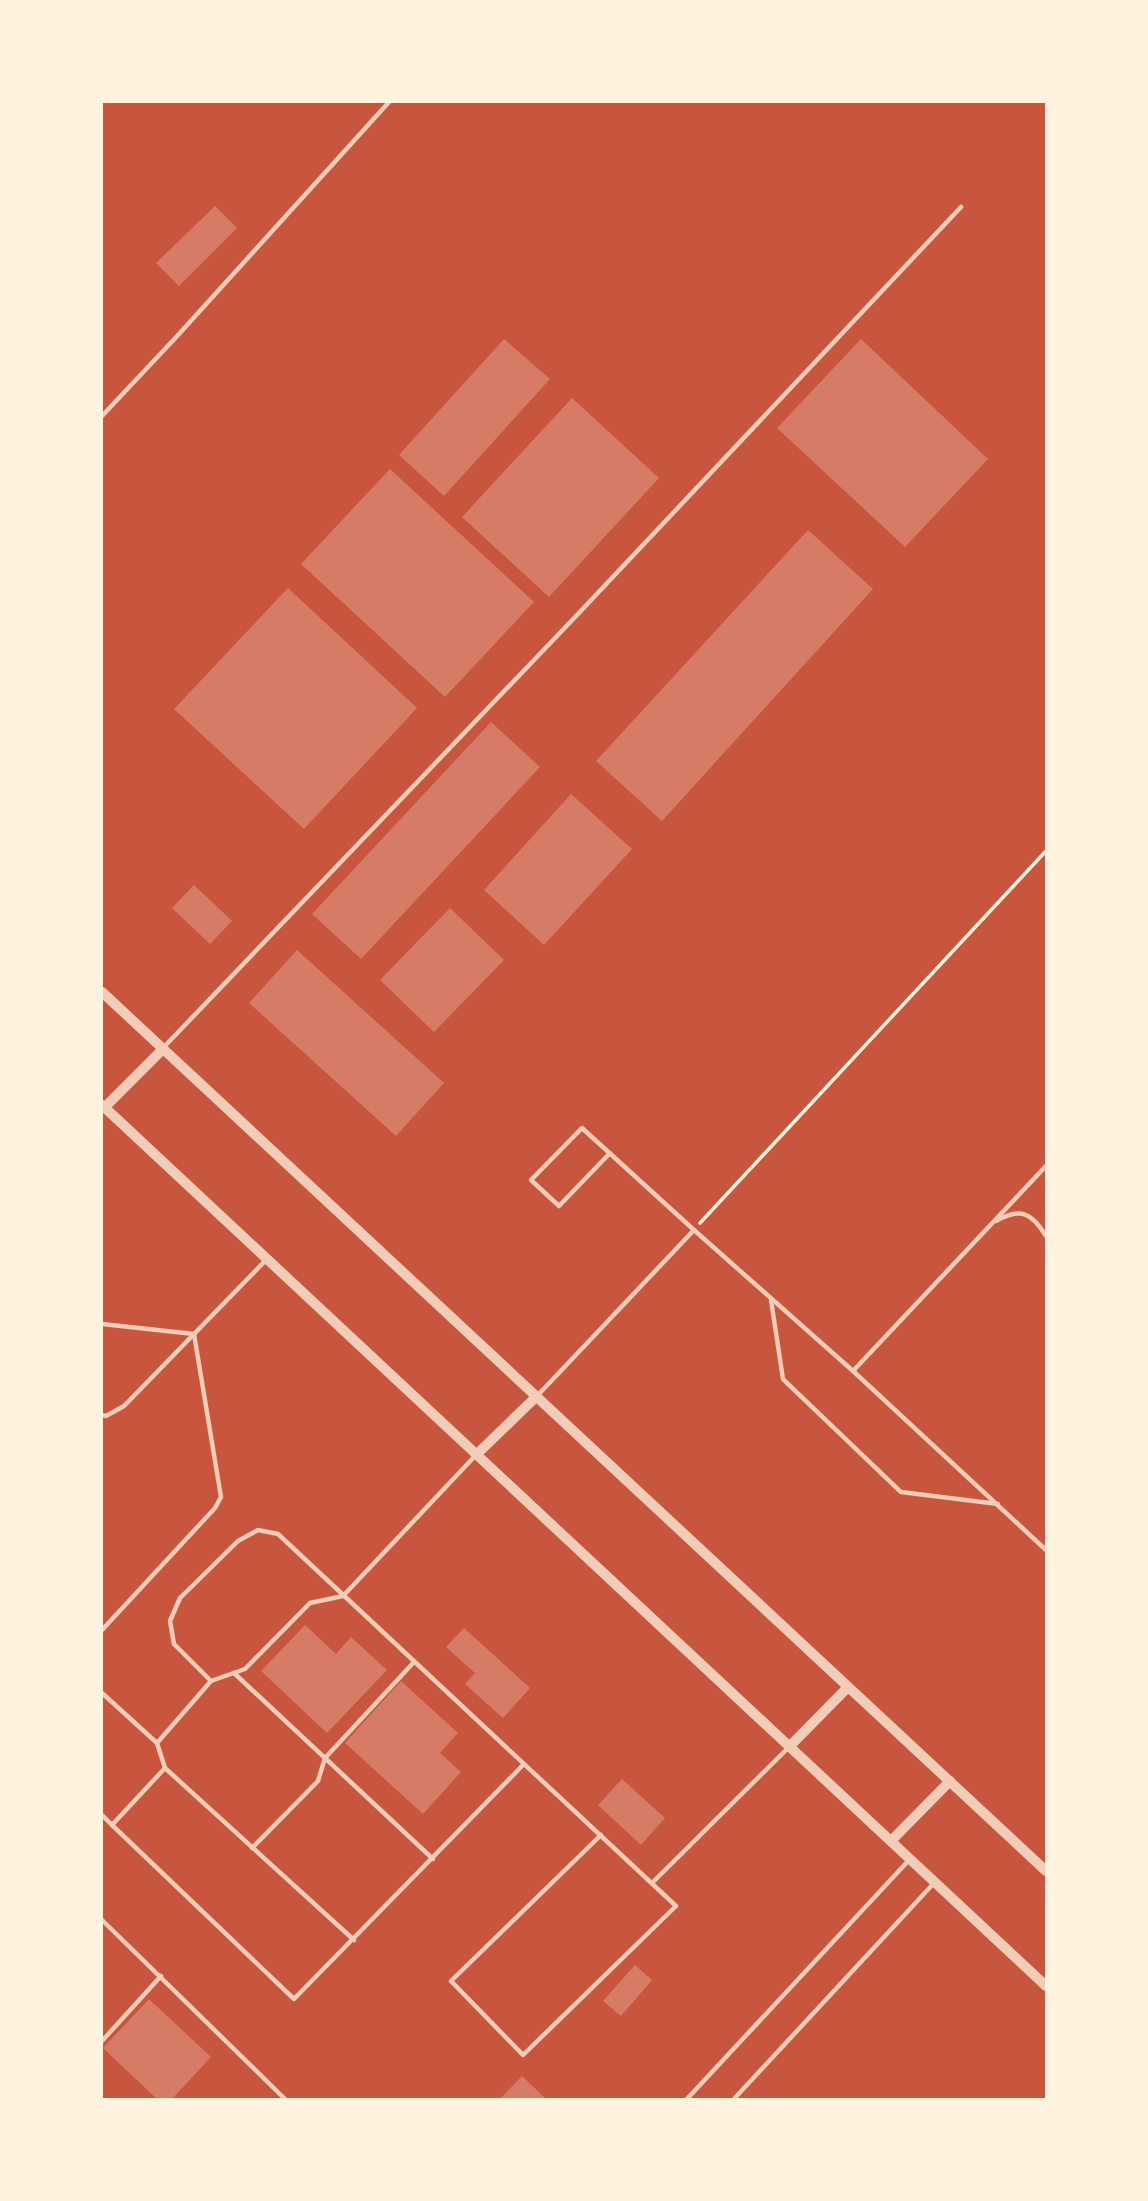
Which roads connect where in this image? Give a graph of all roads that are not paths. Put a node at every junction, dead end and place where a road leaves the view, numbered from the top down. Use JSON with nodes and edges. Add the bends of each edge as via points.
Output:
{"nodes":[{"id":1,"x":389,"y":102,"type":"edge"},
{"id":2,"x":961,"y":207,"type":"dead end"},
{"id":3,"x":102,"y":416,"type":"edge"},
{"id":4,"x":102,"y":992,"type":"edge"},
{"id":5,"x":163,"y":1049,"type":"junction"},
{"id":6,"x":103,"y":1107,"type":"edge"},
{"id":7,"x":610,"y":1153,"type":"junction"},
{"id":8,"x":1046,"y":1166,"type":"edge"},
{"id":9,"x":989,"y":1225,"type":"junction"},
{"id":10,"x":694,"y":1230,"type":"junction"},
{"id":11,"x":1046,"y":1236,"type":"edge"},
{"id":12,"x":266,"y":1259,"type":"junction"},
{"id":13,"x":770,"y":1298,"type":"junction"},
{"id":14,"x":102,"y":1324,"type":"edge"},
{"id":15,"x":194,"y":1334,"type":"junction"},
{"id":16,"x":853,"y":1371,"type":"junction"},
{"id":17,"x":537,"y":1396,"type":"junction"},
{"id":18,"x":102,"y":1415,"type":"edge"},
{"id":19,"x":476,"y":1455,"type":"junction"},
{"id":20,"x":999,"y":1505,"type":"junction"},
{"id":21,"x":1046,"y":1550,"type":"edge"},
{"id":22,"x":343,"y":1596,"type":"junction"},
{"id":23,"x":102,"y":1630,"type":"edge"},
{"id":24,"x":414,"y":1662,"type":"junction"},
{"id":25,"x":233,"y":1673,"type":"junction"},
{"id":26,"x":211,"y":1681,"type":"junction"},
{"id":27,"x":848,"y":1687,"type":"junction"},
{"id":28,"x":102,"y":1693,"type":"edge"},
{"id":29,"x":157,"y":1743,"type":"junction"},
{"id":30,"x":789,"y":1747,"type":"junction"},
{"id":31,"x":325,"y":1758,"type":"junction"},
{"id":32,"x":524,"y":1764,"type":"junction"},
{"id":33,"x":165,"y":1768,"type":"junction"},
{"id":34,"x":950,"y":1781,"type":"junction"},
{"id":35,"x":102,"y":1815,"type":"edge"},
{"id":36,"x":112,"y":1825,"type":"junction"},
{"id":37,"x":601,"y":1835,"type":"junction"},
{"id":38,"x":891,"y":1841,"type":"junction"},
{"id":39,"x":253,"y":1848,"type":"junction"},
{"id":40,"x":433,"y":1859,"type":"junction"},
{"id":41,"x":910,"y":1859,"type":"junction"},
{"id":42,"x":1046,"y":1871,"type":"edge"},
{"id":43,"x":935,"y":1882,"type":"junction"},
{"id":44,"x":652,"y":1883,"type":"junction"},
{"id":45,"x":102,"y":1920,"type":"edge"},
{"id":46,"x":354,"y":1940,"type":"junction"},
{"id":47,"x":162,"y":1976,"type":"junction"},
{"id":48,"x":1046,"y":1986,"type":"edge"},
{"id":49,"x":102,"y":2040,"type":"edge"},
{"id":50,"x":286,"y":2099,"type":"edge"},
{"id":51,"x":686,"y":2099,"type":"edge"},
{"id":52,"x":733,"y":2099,"type":"edge"}],
"edges":[{"from":1,"to":3,"type":"lane"},
{"from":2,"to":5,"type":"lane"},
{"from":4,"to":5,"type":"street"},
{"from":5,"to":6,"type":"street"},
{"from":5,"to":17,"type":"street"},
{"from":6,"to":12,"type":"street"},
{"from":7,"to":7,"type":"lane","via":[[582,1128],[531,1180],[559,1206]]},
{"from":7,"to":10,"type":"lane"},
{"from":8,"to":9,"type":"lane"},
{"from":9,"to":11,"type":"lane","via":[[1021,1212],[1034,1218]]},
{"from":9,"to":16,"type":"lane"},
{"from":10,"to":13,"type":"lane"},
{"from":10,"to":17,"type":"lane"},
{"from":12,"to":15,"type":"lane"},
{"from":12,"to":19,"type":"street"},
{"from":13,"to":16,"type":"lane"},
{"from":13,"to":20,"type":"lane","via":[[783,1379],[901,1492]]},
{"from":14,"to":15,"type":"lane"},
{"from":15,"to":18,"type":"lane","via":[[124,1406]]},
{"from":15,"to":23,"type":"lane","via":[[221,1497]]},
{"from":16,"to":20,"type":"lane"},
{"from":17,"to":19,"type":"street"},
{"from":17,"to":27,"type":"street"},
{"from":19,"to":22,"type":"lane"},
{"from":19,"to":30,"type":"street"},
{"from":20,"to":21,"type":"lane"},
{"from":22,"to":24,"type":"lane"},
{"from":22,"to":25,"type":"lane","via":[[310,1603],[246,1669]]},
{"from":22,"to":26,"type":"lane","via":[[278,1534],[258,1530],[238,1541],[180,1598],[170,1621],[174,1644]]},
{"from":24,"to":31,"type":"lane"},
{"from":24,"to":32,"type":"lane"},
{"from":25,"to":26,"type":"lane"},
{"from":25,"to":31,"type":"lane"},
{"from":26,"to":29,"type":"lane"},
{"from":27,"to":30,"type":"street"},
{"from":27,"to":34,"type":"street"},
{"from":28,"to":29,"type":"lane"},
{"from":29,"to":33,"type":"lane"},
{"from":30,"to":38,"type":"street"},
{"from":30,"to":44,"type":"lane"},
{"from":31,"to":39,"type":"lane","via":[[318,1781]]},
{"from":31,"to":40,"type":"lane"},
{"from":32,"to":37,"type":"lane"},
{"from":32,"to":40,"type":"lane"},
{"from":33,"to":36,"type":"lane"},
{"from":33,"to":39,"type":"lane"},
{"from":34,"to":38,"type":"street"},
{"from":34,"to":42,"type":"street"},
{"from":35,"to":36,"type":"lane"},
{"from":36,"to":46,"type":"lane","via":[[295,1999]]},
{"from":37,"to":44,"type":"lane"},
{"from":37,"to":44,"type":"lane","via":[[451,1981],[523,2055],[676,1906]]},
{"from":38,"to":41,"type":"street"},
{"from":39,"to":46,"type":"lane"},
{"from":40,"to":46,"type":"lane"},
{"from":41,"to":43,"type":"street"},
{"from":41,"to":51,"type":"lane"},
{"from":43,"to":48,"type":"street"},
{"from":43,"to":52,"type":"lane"},
{"from":45,"to":47,"type":"lane"},
{"from":47,"to":49,"type":"lane"},
{"from":47,"to":50,"type":"lane"}]}
